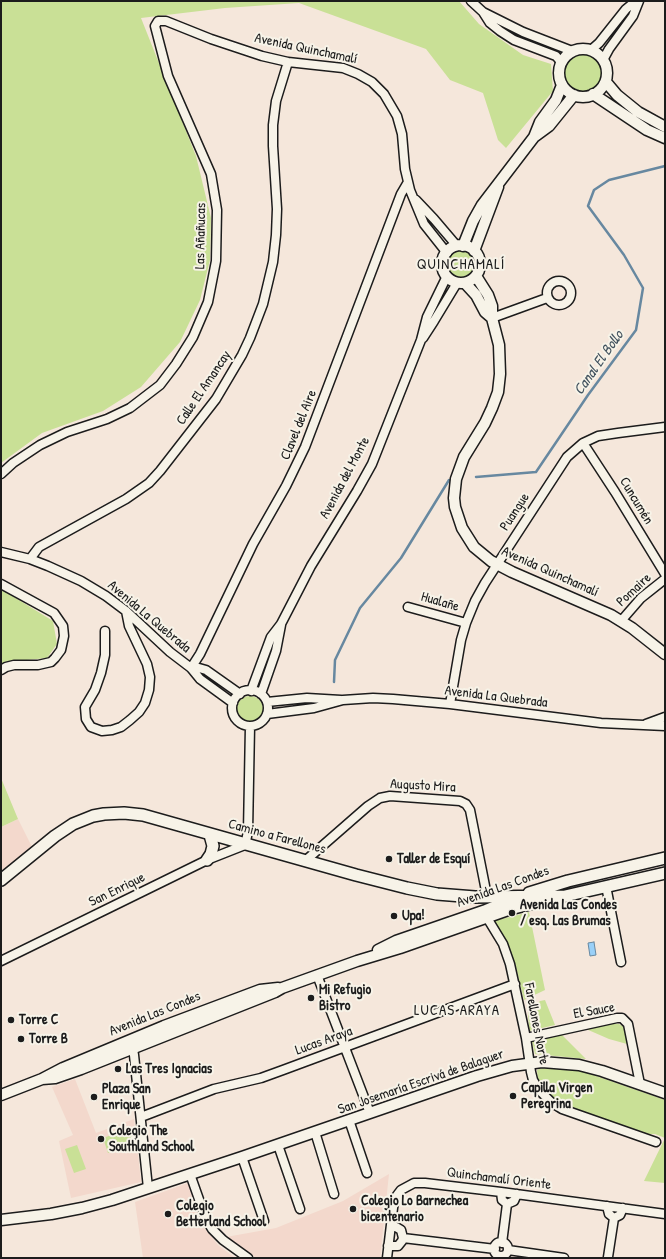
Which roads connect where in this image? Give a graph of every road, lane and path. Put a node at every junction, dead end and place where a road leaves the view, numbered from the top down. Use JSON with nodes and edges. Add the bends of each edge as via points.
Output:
{"nodes":[{"id":1,"x":471,"y":1,"type":"edge"},
{"id":2,"x":636,"y":1,"type":"edge"},
{"id":3,"x":639,"y":1,"type":"edge"},
{"id":4,"x":483,"y":12,"type":"junction"},
{"id":5,"x":158,"y":21,"type":"joint"},
{"id":6,"x":591,"y":50,"type":"junction"},
{"id":7,"x":572,"y":51,"type":"junction"},
{"id":8,"x":604,"y":60,"type":"junction"},
{"id":9,"x":288,"y":62,"type":"junction"},
{"id":10,"x":561,"y":62,"type":"junction"},
{"id":11,"x":606,"y":82,"type":"junction"},
{"id":12,"x":562,"y":85,"type":"junction"},
{"id":13,"x":593,"y":94,"type":"junction"},
{"id":14,"x":574,"y":95,"type":"junction"},
{"id":15,"x":665,"y":127,"type":"edge"},
{"id":16,"x":534,"y":137,"type":"junction"},
{"id":17,"x":665,"y":138,"type":"edge"},
{"id":18,"x":408,"y":182,"type":"junction"},
{"id":19,"x":499,"y":184,"type":"junction"},
{"id":20,"x":414,"y":198,"type":"junction"},
{"id":21,"x":460,"y":246,"type":"junction"},
{"id":22,"x":474,"y":251,"type":"junction"},
{"id":23,"x":446,"y":253,"type":"junction"},
{"id":24,"x":447,"y":276,"type":"junction"},
{"id":25,"x":476,"y":276,"type":"junction"},
{"id":26,"x":461,"y":283,"type":"junction"},
{"id":27,"x":548,"y":298,"type":"dead end"},
{"id":28,"x":492,"y":318,"type":"junction"},
{"id":29,"x":421,"y":340,"type":"junction"},
{"id":30,"x":665,"y":427,"type":"edge"},
{"id":31,"x":583,"y":443,"type":"junction"},
{"id":32,"x":1,"y":474,"type":"edge"},
{"id":33,"x":1,"y":552,"type":"edge"},
{"id":34,"x":30,"y":559,"type":"junction"},
{"id":35,"x":497,"y":565,"type":"junction"},
{"id":36,"x":665,"y":574,"type":"edge"},
{"id":37,"x":665,"y":579,"type":"edge"},
{"id":38,"x":1,"y":584,"type":"edge"},
{"id":39,"x":408,"y":607,"type":"dead end"},
{"id":40,"x":126,"y":611,"type":"junction"},
{"id":41,"x":621,"y":621,"type":"junction"},
{"id":42,"x":466,"y":623,"type":"junction"},
{"id":43,"x":281,"y":624,"type":"junction"},
{"id":44,"x":105,"y":631,"type":"dead end"},
{"id":45,"x":662,"y":652,"type":"edge"},
{"id":46,"x":665,"y":659,"type":"edge"},
{"id":47,"x":191,"y":668,"type":"junction"},
{"id":48,"x":1,"y":670,"type":"edge"},
{"id":49,"x":251,"y":691,"type":"junction"},
{"id":50,"x":240,"y":694,"type":"junction"},
{"id":51,"x":261,"y":694,"type":"junction"},
{"id":52,"x":343,"y":700,"type":"junction"},
{"id":53,"x":266,"y":702,"type":"junction"},
{"id":54,"x":233,"y":703,"type":"junction"},
{"id":55,"x":450,"y":704,"type":"junction"},
{"id":56,"x":267,"y":714,"type":"junction"},
{"id":57,"x":665,"y":717,"type":"edge"},
{"id":58,"x":645,"y":724,"type":"junction"},
{"id":59,"x":250,"y":726,"type":"junction"},
{"id":60,"x":665,"y":726,"type":"edge"},
{"id":61,"x":210,"y":835,"type":"junction"},
{"id":62,"x":245,"y":845,"type":"junction"},
{"id":63,"x":665,"y":858,"type":"edge"},
{"id":64,"x":207,"y":860,"type":"junction"},
{"id":65,"x":305,"y":861,"type":"junction"},
{"id":66,"x":665,"y":873,"type":"edge"},
{"id":67,"x":1,"y":880,"type":"edge"},
{"id":68,"x":606,"y":886,"type":"junction"},
{"id":69,"x":487,"y":896,"type":"junction"},
{"id":70,"x":521,"y":896,"type":"junction"},
{"id":71,"x":565,"y":896,"type":"junction"},
{"id":72,"x":486,"y":913,"type":"junction"},
{"id":73,"x":1,"y":961,"type":"edge"},
{"id":74,"x":621,"y":962,"type":"dead end"},
{"id":75,"x":317,"y":975,"type":"junction"},
{"id":76,"x":515,"y":984,"type":"junction"},
{"id":77,"x":526,"y":1038,"type":"junction"},
{"id":78,"x":132,"y":1044,"type":"junction"},
{"id":79,"x":345,"y":1048,"type":"junction"},
{"id":80,"x":530,"y":1063,"type":"junction"},
{"id":81,"x":640,"y":1084,"type":"junction"},
{"id":82,"x":665,"y":1093,"type":"edge"},
{"id":83,"x":1,"y":1095,"type":"edge"},
{"id":84,"x":370,"y":1113,"type":"junction"},
{"id":85,"x":141,"y":1117,"type":"junction"},
{"id":86,"x":349,"y":1120,"type":"junction"},
{"id":87,"x":315,"y":1132,"type":"junction"},
{"id":88,"x":656,"y":1142,"type":"dead end"},
{"id":89,"x":278,"y":1145,"type":"junction"},
{"id":90,"x":242,"y":1157,"type":"junction"},
{"id":91,"x":367,"y":1173,"type":"dead end"},
{"id":92,"x":190,"y":1174,"type":"junction"},
{"id":93,"x":148,"y":1188,"type":"junction"},
{"id":94,"x":501,"y":1192,"type":"junction"},
{"id":95,"x":334,"y":1194,"type":"dead end"},
{"id":96,"x":517,"y":1194,"type":"junction"},
{"id":97,"x":507,"y":1204,"type":"junction"},
{"id":98,"x":608,"y":1206,"type":"junction"},
{"id":99,"x":623,"y":1208,"type":"junction"},
{"id":100,"x":300,"y":1209,"type":"dead end"},
{"id":101,"x":665,"y":1214,"type":"edge"},
{"id":102,"x":614,"y":1218,"type":"junction"},
{"id":103,"x":1,"y":1220,"type":"edge"},
{"id":104,"x":264,"y":1221,"type":"dead end"},
{"id":105,"x":391,"y":1226,"type":"junction"},
{"id":106,"x":403,"y":1238,"type":"junction"},
{"id":107,"x":502,"y":1243,"type":"junction"},
{"id":108,"x":388,"y":1246,"type":"junction"},
{"id":109,"x":495,"y":1249,"type":"junction"},
{"id":110,"x":508,"y":1250,"type":"junction"},
{"id":111,"x":500,"y":1257,"type":"edge"},
{"id":112,"x":248,"y":1258,"type":"edge"},
{"id":113,"x":387,"y":1258,"type":"edge"},
{"id":114,"x":564,"y":1258,"type":"edge"},
{"id":115,"x":608,"y":1258,"type":"edge"}],
"edges":[{"from":1,"to":4,"type":"street"},
{"from":2,"to":6,"type":"street","via":[[626,8]]},
{"from":3,"to":8,"type":"street","via":[[633,16],[608,49]]},
{"from":4,"to":7,"type":"street","via":[[523,32]]},
{"from":4,"to":10,"type":"street","via":[[494,27],[506,36],[556,56]]},
{"from":5,"to":9,"type":"street","name":"Avenida Quinchamalí","via":[[166,21],[246,52]]},
{"from":5,"to":32,"type":"street","name":"Las Añañucas","via":[[155,26],[168,76],[211,174],[217,210],[216,261],[208,302],[193,337],[160,385],[130,408],[40,445]]},
{"from":6,"to":7,"type":"street"},
{"from":6,"to":8,"type":"street"},
{"from":7,"to":10,"type":"street"},
{"from":8,"to":11,"type":"street"},
{"from":9,"to":18,"type":"street","name":"Avenida Quinchamalí","via":[[343,68],[362,76],[378,88],[389,101],[400,125]]},
{"from":9,"to":34,"type":"street","name":"Calle El Amancay","via":[[276,101],[272,136],[277,209],[273,262],[263,304],[242,356],[216,399],[149,483],[126,499],[39,547]]},
{"from":10,"to":12,"type":"street","via":[[559,74]]},
{"from":11,"to":13,"type":"street"},
{"from":11,"to":15,"type":"street","via":[[617,95],[635,109]]},
{"from":12,"to":14,"type":"street"},
{"from":12,"to":16,"type":"street"},
{"from":13,"to":14,"type":"street","via":[[586,97]]},
{"from":13,"to":17,"type":"street","via":[[647,130]]},
{"from":14,"to":16,"type":"street","via":[[549,126]]},
{"from":16,"to":19,"type":"street"},
{"from":18,"to":20,"type":"street","name":"Avenida Quinchamalí"},
{"from":18,"to":47,"type":"street","name":"Clavel del Aire","via":[[401,194],[305,447]]},
{"from":19,"to":21,"type":"street","via":[[482,205]]},
{"from":19,"to":22,"type":"street"},
{"from":20,"to":21,"type":"street","name":"Avenida Quinchamalí"},
{"from":20,"to":23,"type":"street","name":"Avenida Quinchamalí","via":[[424,224]]},
{"from":21,"to":22,"type":"street"},
{"from":21,"to":23,"type":"street"},
{"from":22,"to":25,"type":"street","via":[[480,263]]},
{"from":23,"to":24,"type":"street","via":[[442,267]]},
{"from":24,"to":26,"type":"street"},
{"from":24,"to":29,"type":"street","name":"Avenida del Monte","via":[[427,316]]},
{"from":25,"to":26,"type":"street"},
{"from":25,"to":28,"type":"street","name":"Avenida Quinchamalí","via":[[491,303]]},
{"from":26,"to":28,"type":"street","name":"Avenida Quinchamalí","via":[[476,295],[485,312]]},
{"from":26,"to":29,"type":"street","name":"Avenida del Monte"},
{"from":27,"to":28,"type":"street"},
{"from":28,"to":35,"type":"street","name":"Avenida Quinchamalí","via":[[500,354],[498,392],[489,416],[461,463],[454,498],[465,534],[480,552]]},
{"from":29,"to":43,"type":"street","name":"Avenida del Monte","via":[[372,464],[311,566]]},
{"from":30,"to":31,"type":"street","name":"Puangue","via":[[606,434]]},
{"from":31,"to":35,"type":"street","name":"Puangue","via":[[559,468]]},
{"from":31,"to":36,"type":"street","name":"Cuncumén"},
{"from":33,"to":34,"type":"street","name":"Avenida La Quebrada"},
{"from":34,"to":40,"type":"street","name":"Avenida La Quebrada","via":[[81,581]]},
{"from":35,"to":41,"type":"street","name":"Avenida Quinchamalí"},
{"from":35,"to":42,"type":"street","name":"Puangue","via":[[475,601]]},
{"from":37,"to":41,"type":"street","name":"Pomaire","via":[[642,598]]},
{"from":38,"to":48,"type":"street","via":[[54,613],[60,621],[64,636],[61,650],[51,662],[38,666],[14,665]]},
{"from":39,"to":42,"type":"street","name":"Hualañe"},
{"from":40,"to":44,"type":"street","via":[[129,626],[147,664],[149,690],[145,703],[130,720],[121,727],[102,731],[91,727],[86,719],[85,707],[101,673],[105,655]]},
{"from":40,"to":47,"type":"street","name":"Avenida La Quebrada"},
{"from":41,"to":45,"type":"street","name":"Avenida Quinchamalí"},
{"from":42,"to":55,"type":"street","name":"Puangue"},
{"from":43,"to":49,"type":"street","name":"Avenida del Monte","via":[[271,637]]},
{"from":43,"to":51,"type":"street","name":"Avenida del Monte","via":[[276,651]]},
{"from":45,"to":46,"type":"street","name":"Avenida Quinchamalí"},
{"from":47,"to":50,"type":"street","name":"Avenida La Quebrada","via":[[206,670]]},
{"from":47,"to":54,"type":"street","name":"Avenida La Quebrada","via":[[200,679]]},
{"from":49,"to":50,"type":"street"},
{"from":49,"to":51,"type":"street"},
{"from":50,"to":54,"type":"street"},
{"from":51,"to":53,"type":"street"},
{"from":52,"to":53,"type":"street","name":"Avenida La Quebrada","via":[[315,697]]},
{"from":52,"to":55,"type":"street","name":"Avenida La Quebrada","via":[[373,698]]},
{"from":52,"to":56,"type":"street","name":"Avenida La Quebrada","via":[[314,708]]},
{"from":53,"to":56,"type":"street"},
{"from":54,"to":59,"type":"street","via":[[235,719]]},
{"from":55,"to":58,"type":"street","name":"Avenida La Quebrada","via":[[601,723]]},
{"from":56,"to":59,"type":"street","via":[[262,721]]},
{"from":57,"to":58,"type":"street","name":"Avenida La Quebrada"},
{"from":58,"to":60,"type":"street","name":"Avenida La Quebrada"},
{"from":59,"to":62,"type":"street","via":[[248,832]]},
{"from":61,"to":62,"type":"main road","name":"Camino a Farellones"},
{"from":61,"to":64,"type":"main road","via":[[213,846]]},
{"from":61,"to":67,"type":"main road","name":"Camino a Farellones","via":[[143,815],[99,815],[64,830]]},
{"from":62,"to":64,"type":"street","name":"San Enrique"},
{"from":62,"to":65,"type":"main road","name":"Camino a Farellones"},
{"from":63,"to":70,"type":"main road","name":"Avenida Las Condes","via":[[568,880]]},
{"from":64,"to":73,"type":"street","name":"San Enrique"},
{"from":65,"to":69,"type":"main road","name":"Camino a Farellones","via":[[422,892],[451,896]]},
{"from":65,"to":69,"type":"street","name":"Augusto Mira","via":[[380,798],[390,796],[460,802],[466,804],[470,810]]},
{"from":66,"to":68,"type":"main road","name":"Avenida Las Condes"},
{"from":68,"to":71,"type":"main road","name":"Avenida Las Condes"},
{"from":68,"to":74,"type":"street"},
{"from":69,"to":70,"type":"main road","name":"Camino a Farellones"},
{"from":70,"to":71,"type":"main road","name":"Camino a Farellones"},
{"from":70,"to":72,"type":"street","name":"Avenida Las Condes"},
{"from":71,"to":72,"type":"street","name":"Avenida Las Condes"},
{"from":72,"to":75,"type":"street","name":"Avenida Las Condes","via":[[396,941],[357,961]]},
{"from":72,"to":76,"type":"street","name":"Farellones Norte","via":[[505,949]]},
{"from":75,"to":78,"type":"street","name":"Avenida Las Condes","via":[[282,988],[260,990]]},
{"from":75,"to":79,"type":"street"},
{"from":76,"to":77,"type":"street","name":"Farellones Norte"},
{"from":76,"to":79,"type":"street","name":"Lucas Araya"},
{"from":77,"to":80,"type":"street","name":"Farellones Norte"},
{"from":77,"to":81,"type":"street","name":"El Sauce","via":[[622,1018],[628,1024]]},
{"from":78,"to":83,"type":"street","name":"Avenida Las Condes","via":[[70,1073],[42,1079]]},
{"from":78,"to":85,"type":"street"},
{"from":79,"to":84,"type":"street"},
{"from":79,"to":85,"type":"street","name":"Lucas Araya","via":[[261,1078],[214,1089]]},
{"from":80,"to":81,"type":"street","name":"San Josemaría Escrivá de Balaguer","via":[[555,1062],[579,1065]]},
{"from":80,"to":84,"type":"street","name":"San Josemaría Escrivá de Balaguer","via":[[496,1070]]},
{"from":80,"to":88,"type":"street","name":"Farellones Norte","via":[[533,1080],[557,1106]]},
{"from":81,"to":82,"type":"street","name":"San Josemaría Escrivá de Balaguer"},
{"from":84,"to":86,"type":"street","name":"San Josemaría Escrivá de Balaguer"},
{"from":85,"to":93,"type":"street"},
{"from":86,"to":87,"type":"street","name":"San Josemaría Escrivá de Balaguer"},
{"from":86,"to":91,"type":"street"},
{"from":87,"to":89,"type":"street","name":"San Josemaría Escrivá de Balaguer"},
{"from":87,"to":95,"type":"street"},
{"from":89,"to":90,"type":"street","name":"San Josemaría Escrivá de Balaguer"},
{"from":89,"to":100,"type":"street"},
{"from":90,"to":92,"type":"street","name":"San Josemaría Escrivá de Balaguer"},
{"from":90,"to":104,"type":"street"},
{"from":92,"to":93,"type":"street","name":"San Josemaría Escrivá de Balaguer"},
{"from":92,"to":112,"type":"street","via":[[208,1224],[223,1240]]},
{"from":93,"to":103,"type":"street","name":"San Josemaría Escrivá de Balaguer","via":[[82,1208]]},
{"from":94,"to":96,"type":"street","name":"Quinchamalí Oriente"},
{"from":94,"to":97,"type":"street","via":[[502,1200]]},
{"from":94,"to":105,"type":"street","name":"Quinchamalí Oriente","via":[[414,1183],[401,1190],[395,1198]]},
{"from":96,"to":97,"type":"street","via":[[514,1201]]},
{"from":96,"to":98,"type":"street","name":"Quinchamalí Oriente"},
{"from":97,"to":107,"type":"street"},
{"from":98,"to":99,"type":"street","name":"Quinchamalí Oriente"},
{"from":98,"to":102,"type":"street","via":[[609,1214]]},
{"from":99,"to":101,"type":"street","name":"Quinchamalí Oriente"},
{"from":99,"to":102,"type":"street","via":[[620,1215]]},
{"from":102,"to":115,"type":"street"},
{"from":105,"to":106,"type":"street","via":[[401,1230]]},
{"from":105,"to":108,"type":"street","name":"Quinchamalí Oriente"},
{"from":106,"to":108,"type":"street","via":[[398,1246]]},
{"from":106,"to":109,"type":"street"},
{"from":107,"to":109,"type":"street","via":[[497,1244]]},
{"from":107,"to":110,"type":"street"},
{"from":108,"to":113,"type":"street","name":"Quinchamalí Oriente"},
{"from":109,"to":111,"type":"street"},
{"from":110,"to":111,"type":"street"},
{"from":110,"to":114,"type":"street"}]}
